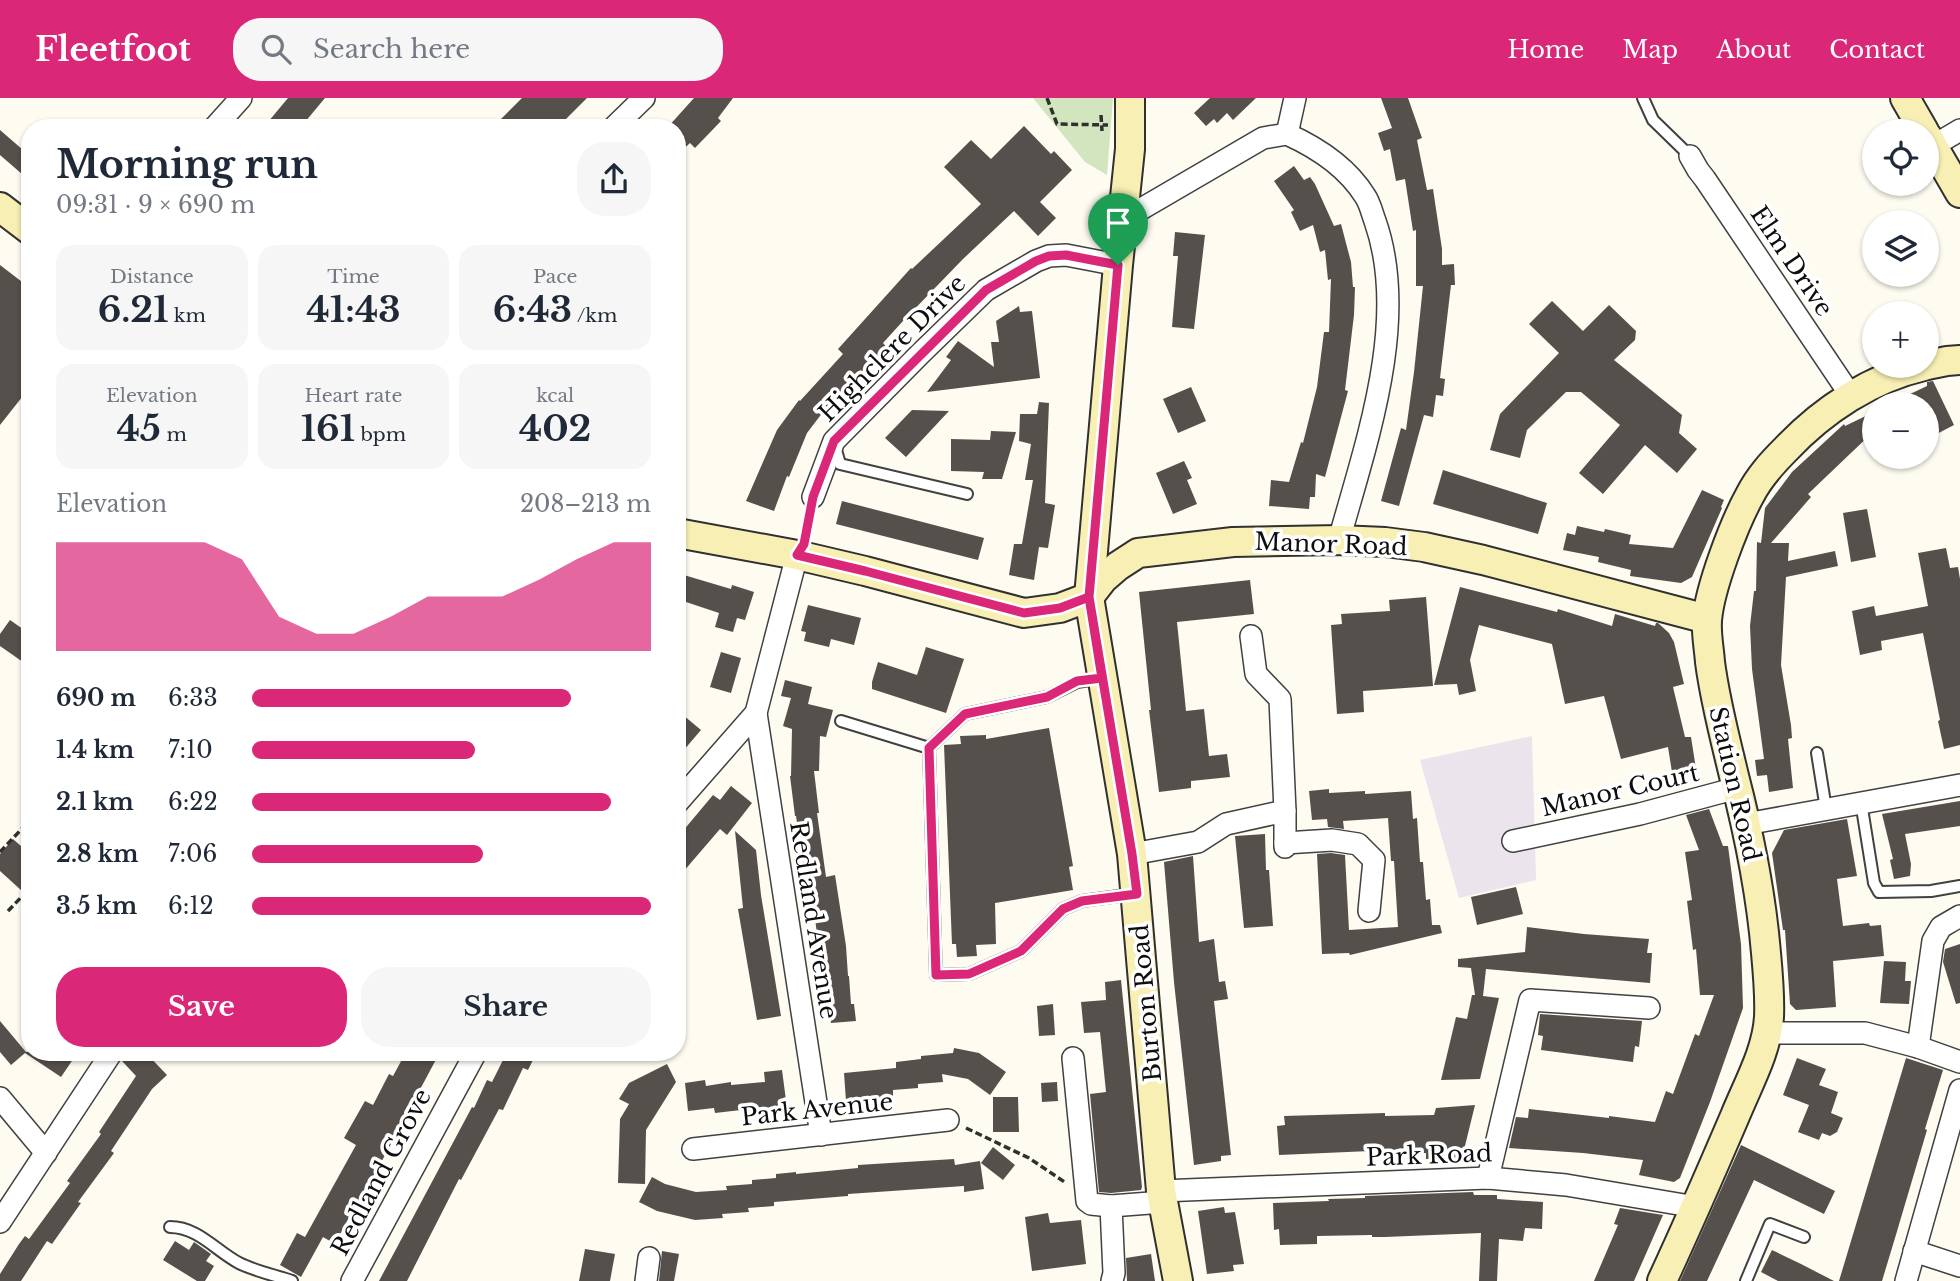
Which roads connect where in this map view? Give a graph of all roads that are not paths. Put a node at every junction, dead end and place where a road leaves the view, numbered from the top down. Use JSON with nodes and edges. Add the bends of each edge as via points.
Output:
{"nodes":[{"id":1,"x":241,"y":98,"type":"edge"},
{"id":2,"x":644,"y":98,"type":"edge"},
{"id":3,"x":1130,"y":98,"type":"edge"},
{"id":4,"x":1295,"y":98,"type":"edge"},
{"id":5,"x":1643,"y":98,"type":"edge"},
{"id":6,"x":1905,"y":98,"type":"edge"},
{"id":7,"x":222,"y":119,"type":"edge"},
{"id":8,"x":622,"y":119,"type":"edge"},
{"id":9,"x":1917,"y":119,"type":"edge"},
{"id":10,"x":1960,"y":130,"type":"edge"},
{"id":11,"x":1287,"y":134,"type":"junction"},
{"id":12,"x":1939,"y":135,"type":"edge"},
{"id":13,"x":1690,"y":156,"type":"joint"},
{"id":14,"x":1939,"y":157,"type":"edge"},
{"id":15,"x":1960,"y":193,"type":"edge"},
{"id":16,"x":0,"y":207,"type":"edge"},
{"id":17,"x":1124,"y":219,"type":"junction"},
{"id":18,"x":21,"y":223,"type":"edge"},
{"id":19,"x":1118,"y":265,"type":"junction"},
{"id":20,"x":1960,"y":360,"type":"edge"},
{"id":21,"x":1939,"y":363,"type":"edge"},
{"id":22,"x":1890,"y":378,"type":"edge"},
{"id":23,"x":1851,"y":396,"type":"junction"},
{"id":24,"x":834,"y":441,"type":"junction"},
{"id":25,"x":967,"y":494,"type":"dead end"},
{"id":26,"x":813,"y":497,"type":"road end"},
{"id":27,"x":686,"y":535,"type":"edge"},
{"id":28,"x":1339,"y":540,"type":"junction"},
{"id":29,"x":797,"y":555,"type":"junction"},
{"id":30,"x":1089,"y":597,"type":"junction"},
{"id":31,"x":1707,"y":619,"type":"junction"},
{"id":32,"x":1251,"y":636,"type":"dead end"},
{"id":33,"x":1102,"y":678,"type":"junction"},
{"id":34,"x":756,"y":713,"type":"junction"},
{"id":35,"x":841,"y":721,"type":"dead end"},
{"id":36,"x":929,"y":748,"type":"junction"},
{"id":37,"x":1817,"y":753,"type":"dead end"},
{"id":38,"x":1960,"y":785,"type":"edge"},
{"id":39,"x":1738,"y":788,"type":"junction"},
{"id":40,"x":686,"y":793,"type":"edge"},
{"id":41,"x":1861,"y":802,"type":"junction"},
{"id":42,"x":1826,"y":809,"type":"junction"},
{"id":43,"x":1286,"y":811,"type":"junction"},
{"id":44,"x":1746,"y":824,"type":"junction"},
{"id":45,"x":1513,"y":841,"type":"dead end"},
{"id":46,"x":1132,"y":854,"type":"junction"},
{"id":47,"x":1960,"y":886,"type":"edge"},
{"id":48,"x":1137,"y":894,"type":"junction"},
{"id":49,"x":1369,"y":911,"type":"dead end"},
{"id":50,"x":1960,"y":916,"type":"edge"},
{"id":51,"x":1649,"y":1008,"type":"dead end"},
{"id":52,"x":1767,"y":1033,"type":"junction"},
{"id":53,"x":1918,"y":1047,"type":"junction"},
{"id":54,"x":1073,"y":1058,"type":"dead end"},
{"id":55,"x":106,"y":1061,"type":"edge"},
{"id":56,"x":471,"y":1061,"type":"edge"},
{"id":57,"x":1960,"y":1062,"type":"edge"},
{"id":58,"x":1960,"y":1092,"type":"edge"},
{"id":59,"x":0,"y":1098,"type":"edge"},
{"id":60,"x":948,"y":1120,"type":"road end"},
{"id":61,"x":821,"y":1135,"type":"junction"},
{"id":62,"x":692,"y":1149,"type":"dead end"},
{"id":63,"x":47,"y":1153,"type":"junction"},
{"id":64,"x":1488,"y":1178,"type":"junction"},
{"id":65,"x":1162,"y":1197,"type":"junction"},
{"id":66,"x":1111,"y":1206,"type":"junction"},
{"id":67,"x":1696,"y":1207,"type":"junction"},
{"id":68,"x":0,"y":1222,"type":"edge"},
{"id":69,"x":170,"y":1227,"type":"dead end"},
{"id":70,"x":1804,"y":1237,"type":"dead end"},
{"id":71,"x":1914,"y":1251,"type":"junction"},
{"id":72,"x":649,"y":1258,"type":"dead end"},
{"id":73,"x":1960,"y":1266,"type":"edge"},
{"id":74,"x":292,"y":1281,"type":"edge"},
{"id":75,"x":352,"y":1281,"type":"edge"},
{"id":76,"x":646,"y":1281,"type":"edge"},
{"id":77,"x":1112,"y":1281,"type":"edge"},
{"id":78,"x":1178,"y":1281,"type":"edge"},
{"id":79,"x":1662,"y":1281,"type":"edge"},
{"id":80,"x":1746,"y":1281,"type":"edge"},
{"id":81,"x":1906,"y":1281,"type":"edge"}],
"edges":[{"from":1,"to":7,"type":"street"},
{"from":2,"to":8,"type":"street"},
{"from":3,"to":17,"type":"street","name":"Burton Road"},
{"from":4,"to":11,"type":"street"},
{"from":5,"to":13,"type":"lane","via":[[1653,120]]},
{"from":6,"to":9,"type":"street"},
{"from":10,"to":12,"type":"street"},
{"from":11,"to":17,"type":"street","via":[[1263,138]]},
{"from":11,"to":28,"type":"street","via":[[1328,156],[1352,177],[1367,199],[1382,240],[1388,283],[1378,394]]},
{"from":13,"to":23,"type":"street","name":"Elm Drive"},
{"from":14,"to":15,"type":"street"},
{"from":16,"to":18,"type":"street"},
{"from":17,"to":19,"type":"street","name":"Burton Road"},
{"from":19,"to":24,"type":"street","name":"Highclere Drive","via":[[1049,256],[986,290]]},
{"from":19,"to":30,"type":"street","name":"Burton Road"},
{"from":20,"to":21,"type":"street","name":"Station Road"},
{"from":22,"to":23,"type":"street","name":"Station Road"},
{"from":23,"to":31,"type":"street","name":"Station Road","via":[[1800,435],[1755,486],[1717,575]]},
{"from":24,"to":25,"type":"lane","via":[[839,464]]},
{"from":24,"to":26,"type":"street","name":"Highclere Drive"},
{"from":27,"to":29,"type":"street"},
{"from":28,"to":30,"type":"street","name":"Manor Road","via":[[1233,542],[1138,553],[1110,573]]},
{"from":28,"to":31,"type":"street","name":"Manor Road","via":[[1424,547]]},
{"from":29,"to":30,"type":"street","via":[[1024,613],[1060,608]]},
{"from":29,"to":34,"type":"street"},
{"from":30,"to":33,"type":"street","name":"Burton Road"},
{"from":31,"to":39,"type":"street","name":"Station Road","via":[[1715,701]]},
{"from":32,"to":43,"type":"street","via":[[1256,674],[1280,699]]},
{"from":33,"to":36,"type":"lane","via":[[1077,681],[1047,697],[965,714]]},
{"from":33,"to":46,"type":"street","name":"Burton Road"},
{"from":34,"to":40,"type":"street"},
{"from":34,"to":61,"type":"street","name":"Redland Avenue"},
{"from":35,"to":36,"type":"lane"},
{"from":36,"to":48,"type":"lane","via":[[936,975],[969,974],[1021,951],[1063,909],[1082,901]]},
{"from":37,"to":42,"type":"lane"},
{"from":38,"to":41,"type":"street"},
{"from":39,"to":44,"type":"street","name":"Station Road"},
{"from":39,"to":45,"type":"street","name":"Manor Court"},
{"from":41,"to":42,"type":"street"},
{"from":41,"to":47,"type":"lane","via":[[1874,884],[1879,891]]},
{"from":42,"to":44,"type":"street"},
{"from":43,"to":46,"type":"street","via":[[1226,824],[1198,842]]},
{"from":43,"to":49,"type":"street","via":[[1285,845],[1332,840],[1358,844],[1374,860]]},
{"from":44,"to":52,"type":"street","name":"Station Road","via":[[1763,915],[1769,988]]},
{"from":46,"to":48,"type":"street","name":"Burton Road"},
{"from":48,"to":65,"type":"street","name":"Burton Road"},
{"from":50,"to":53,"type":"street","via":[[1941,927],[1933,940]]},
{"from":51,"to":64,"type":"street","via":[[1530,1000]]},
{"from":52,"to":53,"type":"street","via":[[1865,1033]]},
{"from":52,"to":67,"type":"street","name":"Station Road"},
{"from":53,"to":57,"type":"street"},
{"from":54,"to":66,"type":"street","via":[[1087,1201]]},
{"from":55,"to":63,"type":"street"},
{"from":56,"to":75,"type":"street","name":"Redland Grove"},
{"from":58,"to":71,"type":"street"},
{"from":59,"to":63,"type":"street"},
{"from":60,"to":61,"type":"street","name":"Park Avenue"},
{"from":61,"to":62,"type":"street","name":"Park Avenue"},
{"from":63,"to":68,"type":"street"},
{"from":64,"to":65,"type":"street","name":"Park Road"},
{"from":64,"to":67,"type":"street","name":"Park Road","via":[[1566,1185]]},
{"from":65,"to":66,"type":"street","name":"Park Road"},
{"from":65,"to":78,"type":"street","name":"Burton Road"},
{"from":66,"to":77,"type":"street"},
{"from":67,"to":79,"type":"street","name":"Station Road"},
{"from":69,"to":74,"type":"lane","via":[[194,1232],[243,1265]]},
{"from":70,"to":80,"type":"lane","via":[[1770,1224]]},
{"from":71,"to":73,"type":"street"},
{"from":71,"to":81,"type":"street"},
{"from":72,"to":76,"type":"street"}]}
